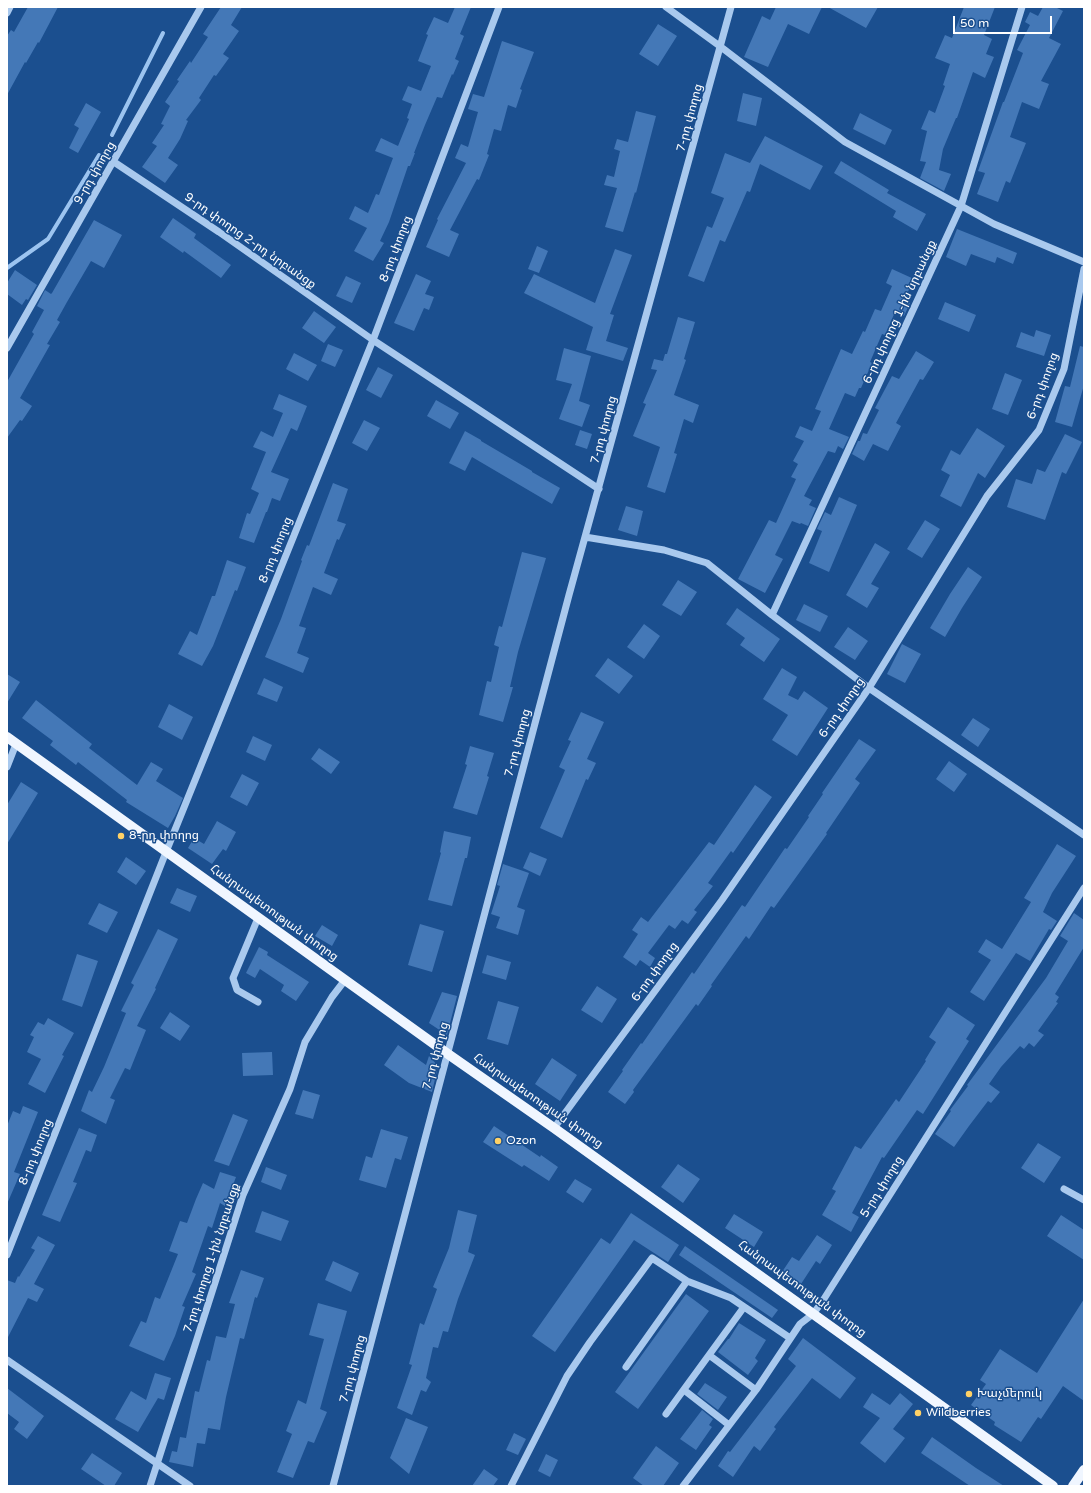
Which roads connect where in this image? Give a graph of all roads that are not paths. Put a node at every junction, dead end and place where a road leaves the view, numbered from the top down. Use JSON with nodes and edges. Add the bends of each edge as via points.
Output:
{"nodes":[{"id":1,"x":10,"y":7,"type":"edge"},
{"id":2,"x":201,"y":7,"type":"edge"},
{"id":3,"x":499,"y":7,"type":"edge"},
{"id":4,"x":666,"y":7,"type":"edge"},
{"id":5,"x":732,"y":7,"type":"edge"},
{"id":6,"x":1022,"y":7,"type":"edge"},
{"id":7,"x":7,"y":13,"type":"edge"},
{"id":8,"x":721,"y":47,"type":"junction"},
{"id":9,"x":114,"y":162,"type":"junction"},
{"id":10,"x":961,"y":206,"type":"junction"},
{"id":11,"x":1084,"y":262,"type":"edge"},
{"id":12,"x":1084,"y":269,"type":"edge"},
{"id":13,"x":373,"y":340,"type":"junction"},
{"id":14,"x":7,"y":348,"type":"edge"},
{"id":15,"x":599,"y":489,"type":"junction"},
{"id":16,"x":585,"y":538,"type":"junction"},
{"id":17,"x":772,"y":615,"type":"junction"},
{"id":18,"x":869,"y":688,"type":"junction"},
{"id":19,"x":7,"y":737,"type":"edge"},
{"id":20,"x":16,"y":744,"type":"junction"},
{"id":21,"x":7,"y":767,"type":"edge"},
{"id":22,"x":1084,"y":835,"type":"edge"},
{"id":23,"x":166,"y":852,"type":"junction"},
{"id":24,"x":1084,"y":888,"type":"edge"},
{"id":25,"x":258,"y":918,"type":"junction"},
{"id":26,"x":345,"y":980,"type":"junction"},
{"id":27,"x":258,"y":1002,"type":"dead end"},
{"id":28,"x":448,"y":1054,"type":"junction"},
{"id":29,"x":554,"y":1128,"type":"junction"},
{"id":30,"x":1064,"y":1189,"type":"dead end"},
{"id":31,"x":1084,"y":1200,"type":"edge"},
{"id":32,"x":7,"y":1255,"type":"edge"},
{"id":33,"x":687,"y":1281,"type":"junction"},
{"id":34,"x":744,"y":1307,"type":"junction"},
{"id":35,"x":814,"y":1314,"type":"junction"},
{"id":36,"x":790,"y":1338,"type":"junction"},
{"id":37,"x":709,"y":1355,"type":"junction"},
{"id":38,"x":7,"y":1360,"type":"edge"},
{"id":39,"x":626,"y":1367,"type":"dead end"},
{"id":40,"x":684,"y":1390,"type":"junction"},
{"id":41,"x":756,"y":1390,"type":"junction"},
{"id":42,"x":666,"y":1414,"type":"dead end"},
{"id":43,"x":729,"y":1425,"type":"junction"},
{"id":44,"x":158,"y":1463,"type":"junction"},
{"id":45,"x":1084,"y":1470,"type":"edge"},
{"id":46,"x":150,"y":1486,"type":"edge"},
{"id":47,"x":190,"y":1486,"type":"edge"},
{"id":48,"x":333,"y":1486,"type":"edge"},
{"id":49,"x":511,"y":1486,"type":"edge"},
{"id":50,"x":683,"y":1486,"type":"edge"},
{"id":51,"x":1053,"y":1486,"type":"edge"},
{"id":52,"x":1073,"y":1486,"type":"edge"}],
"edges":[{"from":1,"to":7,"type":"street"},
{"from":2,"to":9,"type":"street","name":"9-րդ փողոց"},
{"from":3,"to":13,"type":"street","name":"8-րդ փողոց"},
{"from":4,"to":8,"type":"street"},
{"from":5,"to":8,"type":"street","name":"7-րդ փողոց"},
{"from":6,"to":10,"type":"street","name":"6-րդ փողոց 1-ին նրբանցք"},
{"from":8,"to":10,"type":"street","via":[[845,142]]},
{"from":8,"to":15,"type":"street","name":"7-րդ փողոց"},
{"from":9,"to":13,"type":"street","name":"9-րդ փողոց 2-րդ նրբանցք"},
{"from":9,"to":14,"type":"street","name":"9-րդ փողոց"},
{"from":10,"to":11,"type":"street","via":[[994,224]]},
{"from":10,"to":17,"type":"street","name":"6-րդ փողոց 1-ին նրբանցք"},
{"from":12,"to":18,"type":"street","name":"6-րդ փողոց","via":[[1064,369],[1039,430],[987,496]]},
{"from":13,"to":15,"type":"street","name":"9-րդ փողոց 2-րդ նրբանցք"},
{"from":13,"to":23,"type":"street","name":"8-րդ փողոց"},
{"from":15,"to":16,"type":"street","name":"7-րդ փողոց"},
{"from":16,"to":17,"type":"street","via":[[664,550],[707,563]]},
{"from":16,"to":28,"type":"street","name":"7-րդ փողոց"},
{"from":17,"to":18,"type":"street"},
{"from":18,"to":22,"type":"street"},
{"from":18,"to":29,"type":"street","name":"6-րդ փողոց","via":[[722,900]]},
{"from":19,"to":20,"type":"main road","name":"Հանրապետության փողոց"},
{"from":20,"to":21,"type":"street"},
{"from":20,"to":23,"type":"main road","name":"Հանրապետության փողոց"},
{"from":23,"to":25,"type":"main road","name":"Հանրապետության փողոց"},
{"from":23,"to":32,"type":"street","name":"8-րդ փողոց"},
{"from":24,"to":35,"type":"street","name":"5-րդ փողոց"},
{"from":25,"to":26,"type":"main road","name":"Հանրապետության փողոց"},
{"from":25,"to":27,"type":"street","via":[[233,978],[237,990]]},
{"from":26,"to":28,"type":"main road","name":"Հանրապետության փողոց"},
{"from":26,"to":44,"type":"street","name":"7-րդ փողոց 1-ին նրբանցք","via":[[305,1042],[290,1089],[243,1195]]},
{"from":28,"to":29,"type":"main road","name":"Հանրապետության փողոց"},
{"from":28,"to":48,"type":"street","name":"7-րդ փողոց"},
{"from":29,"to":35,"type":"main road","name":"Հանրապետության փողոց"},
{"from":30,"to":31,"type":"street"},
{"from":33,"to":34,"type":"street","via":[[731,1298]]},
{"from":33,"to":39,"type":"street"},
{"from":33,"to":49,"type":"street","via":[[652,1258],[567,1376]]},
{"from":34,"to":36,"type":"street"},
{"from":34,"to":37,"type":"street"},
{"from":35,"to":36,"type":"street","name":"5-րդ փողոց","via":[[800,1324]]},
{"from":35,"to":51,"type":"main road","name":"Հանրապետության փողոց"},
{"from":36,"to":41,"type":"street","name":"5-րդ փողոց"},
{"from":37,"to":40,"type":"street"},
{"from":37,"to":41,"type":"street"},
{"from":38,"to":44,"type":"street"},
{"from":40,"to":42,"type":"street"},
{"from":40,"to":43,"type":"street"},
{"from":41,"to":43,"type":"street","name":"5-րդ փողոց"},
{"from":43,"to":50,"type":"street","name":"5-րդ փողոց"},
{"from":44,"to":46,"type":"street","name":"7-րդ փողոց 1-ին նրբանցք"},
{"from":44,"to":47,"type":"street"},
{"from":45,"to":52,"type":"main road"}]}
